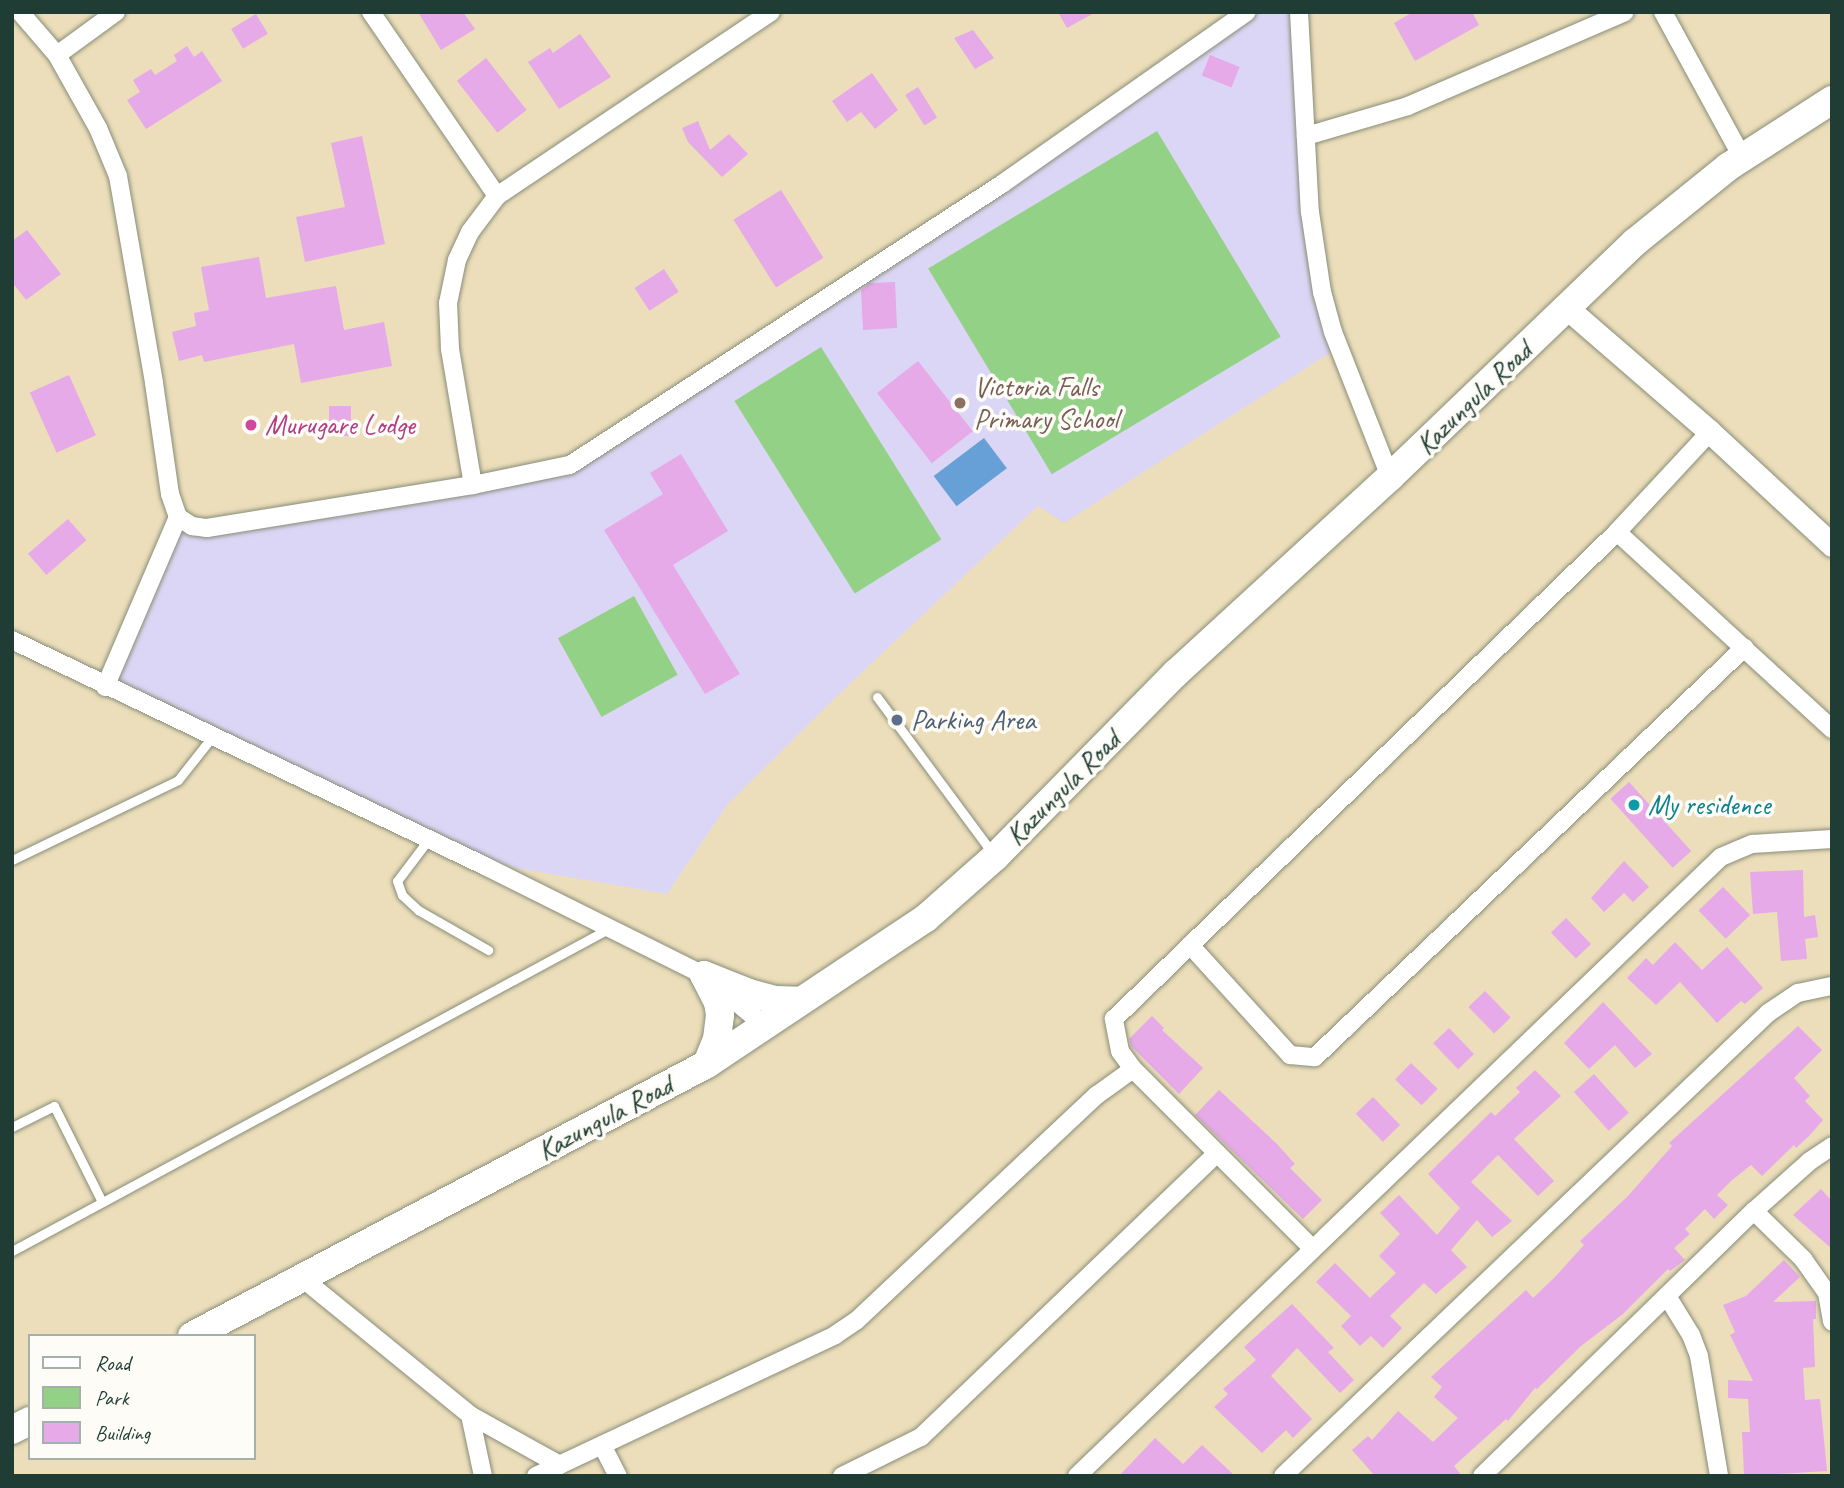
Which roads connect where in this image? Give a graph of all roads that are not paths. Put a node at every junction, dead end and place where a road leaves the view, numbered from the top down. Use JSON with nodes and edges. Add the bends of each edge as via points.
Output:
{"nodes":[{"id":1,"x":20,"y":12,"type":"edge"},
{"id":2,"x":116,"y":12,"type":"edge"},
{"id":3,"x":371,"y":12,"type":"edge"},
{"id":4,"x":771,"y":12,"type":"edge"},
{"id":5,"x":1247,"y":12,"type":"edge"},
{"id":6,"x":1298,"y":12,"type":"edge"},
{"id":7,"x":1625,"y":12,"type":"edge"},
{"id":8,"x":1663,"y":12,"type":"edge"},
{"id":9,"x":57,"y":55,"type":"junction"},
{"id":10,"x":1832,"y":100,"type":"edge"},
{"id":11,"x":1306,"y":136,"type":"junction"},
{"id":12,"x":1742,"y":157,"type":"junction"},
{"id":13,"x":497,"y":196,"type":"junction"},
{"id":14,"x":1567,"y":308,"type":"junction"},
{"id":15,"x":1710,"y":432,"type":"junction"},
{"id":16,"x":1390,"y":477,"type":"junction"},
{"id":17,"x":473,"y":485,"type":"junction"},
{"id":18,"x":178,"y":517,"type":"junction"},
{"id":19,"x":1617,"y":532,"type":"junction"},
{"id":20,"x":1832,"y":545,"type":"edge"},
{"id":21,"x":12,"y":640,"type":"edge"},
{"id":22,"x":1744,"y":648,"type":"junction"},
{"id":23,"x":105,"y":687,"type":"junction"},
{"id":24,"x":877,"y":697,"type":"dead end"},
{"id":25,"x":1832,"y":729,"type":"edge"},
{"id":26,"x":212,"y":737,"type":"junction"},
{"id":27,"x":1832,"y":839,"type":"edge"},
{"id":28,"x":428,"y":840,"type":"junction"},
{"id":29,"x":995,"y":857,"type":"junction"},
{"id":30,"x":12,"y":860,"type":"edge"},
{"id":31,"x":608,"y":929,"type":"junction"},
{"id":32,"x":1190,"y":945,"type":"junction"},
{"id":33,"x":488,"y":950,"type":"dead end"},
{"id":34,"x":704,"y":975,"type":"junction"},
{"id":35,"x":1832,"y":986,"type":"edge"},
{"id":36,"x":800,"y":1001,"type":"junction"},
{"id":37,"x":765,"y":1026,"type":"junction"},
{"id":38,"x":707,"y":1065,"type":"junction"},
{"id":39,"x":1133,"y":1069,"type":"junction"},
{"id":40,"x":12,"y":1126,"type":"edge"},
{"id":41,"x":1832,"y":1146,"type":"edge"},
{"id":42,"x":1217,"y":1153,"type":"junction"},
{"id":43,"x":102,"y":1202,"type":"junction"},
{"id":44,"x":1754,"y":1211,"type":"junction"},
{"id":45,"x":1313,"y":1249,"type":"junction"},
{"id":46,"x":12,"y":1251,"type":"edge"},
{"id":47,"x":302,"y":1278,"type":"junction"},
{"id":48,"x":1667,"y":1296,"type":"junction"},
{"id":49,"x":1832,"y":1322,"type":"edge"},
{"id":50,"x":196,"y":1334,"type":"edge"},
{"id":51,"x":470,"y":1415,"type":"junction"},
{"id":52,"x":28,"y":1422,"type":"edge"},
{"id":53,"x":12,"y":1430,"type":"edge"},
{"id":54,"x":602,"y":1445,"type":"junction"},
{"id":55,"x":559,"y":1465,"type":"junction"},
{"id":56,"x":483,"y":1476,"type":"edge"},
{"id":57,"x":536,"y":1476,"type":"edge"},
{"id":58,"x":618,"y":1476,"type":"edge"},
{"id":59,"x":842,"y":1476,"type":"edge"},
{"id":60,"x":1077,"y":1476,"type":"edge"},
{"id":61,"x":1283,"y":1476,"type":"edge"},
{"id":62,"x":1482,"y":1476,"type":"edge"},
{"id":63,"x":1719,"y":1476,"type":"edge"}],
"edges":[{"from":1,"to":9,"type":"street"},
{"from":2,"to":9,"type":"street"},
{"from":3,"to":13,"type":"street"},
{"from":4,"to":13,"type":"street"},
{"from":5,"to":17,"type":"street","via":[[1002,184],[583,458],[554,469]]},
{"from":6,"to":11,"type":"street"},
{"from":7,"to":11,"type":"street","via":[[1408,106]]},
{"from":8,"to":12,"type":"street"},
{"from":9,"to":18,"type":"street","via":[[98,128],[118,176],[170,494]]},
{"from":10,"to":12,"type":"main road","name":"Kazungula Road"},
{"from":11,"to":16,"type":"street","via":[[1310,212],[1322,292]]},
{"from":12,"to":14,"type":"main road","name":"Kazungula Road","via":[[1635,242]]},
{"from":13,"to":17,"type":"street","via":[[470,232],[457,260],[448,303],[450,349]]},
{"from":14,"to":15,"type":"street"},
{"from":14,"to":16,"type":"main road","name":"Kazungula Road"},
{"from":15,"to":19,"type":"street"},
{"from":15,"to":20,"type":"street"},
{"from":16,"to":29,"type":"main road","name":"Kazungula Road","via":[[1177,673]]},
{"from":17,"to":18,"type":"street","via":[[207,528]]},
{"from":18,"to":23,"type":"street"},
{"from":19,"to":22,"type":"street"},
{"from":19,"to":32,"type":"street"},
{"from":21,"to":23,"type":"street"},
{"from":22,"to":25,"type":"street"},
{"from":22,"to":32,"type":"street","via":[[1315,1057],[1290,1055]]},
{"from":23,"to":26,"type":"street"},
{"from":24,"to":29,"type":"lane"},
{"from":26,"to":28,"type":"street"},
{"from":26,"to":30,"type":"lane","via":[[178,780]]},
{"from":27,"to":45,"type":"street","via":[[1752,844],[1721,857]]},
{"from":28,"to":31,"type":"street"},
{"from":28,"to":33,"type":"lane","via":[[397,881],[402,895],[418,910]]},
{"from":29,"to":36,"type":"main road","name":"Kazungula Road","via":[[926,918]]},
{"from":31,"to":34,"type":"street"},
{"from":31,"to":43,"type":"lane"},
{"from":32,"to":39,"type":"street","via":[[1114,1019],[1120,1051]]},
{"from":34,"to":36,"type":"main road","via":[[749,993]]},
{"from":34,"to":37,"type":"street"},
{"from":34,"to":38,"type":"main road","via":[[720,1015]]},
{"from":35,"to":61,"type":"street","via":[[1798,993],[1768,1013]]},
{"from":36,"to":37,"type":"main road","name":"Kazungula Road"},
{"from":37,"to":38,"type":"main road","name":"Kazungula Road"},
{"from":38,"to":47,"type":"main road","name":"Kazungula Road"},
{"from":39,"to":42,"type":"street"},
{"from":39,"to":54,"type":"street","via":[[1097,1095],[856,1321]]},
{"from":40,"to":43,"type":"lane","via":[[54,1106]]},
{"from":41,"to":44,"type":"street"},
{"from":42,"to":45,"type":"street"},
{"from":42,"to":59,"type":"street","via":[[921,1437]]},
{"from":43,"to":46,"type":"lane"},
{"from":44,"to":48,"type":"street"},
{"from":44,"to":49,"type":"street","via":[[1803,1259],[1827,1293]]},
{"from":45,"to":60,"type":"street"},
{"from":47,"to":50,"type":"main road","name":"Kazungula Road"},
{"from":47,"to":51,"type":"street"},
{"from":48,"to":62,"type":"street"},
{"from":48,"to":63,"type":"street","via":[[1699,1356]]},
{"from":51,"to":55,"type":"street"},
{"from":51,"to":56,"type":"street"},
{"from":52,"to":53,"type":"main road"},
{"from":54,"to":55,"type":"street"},
{"from":54,"to":58,"type":"street"},
{"from":55,"to":57,"type":"street"}]}
